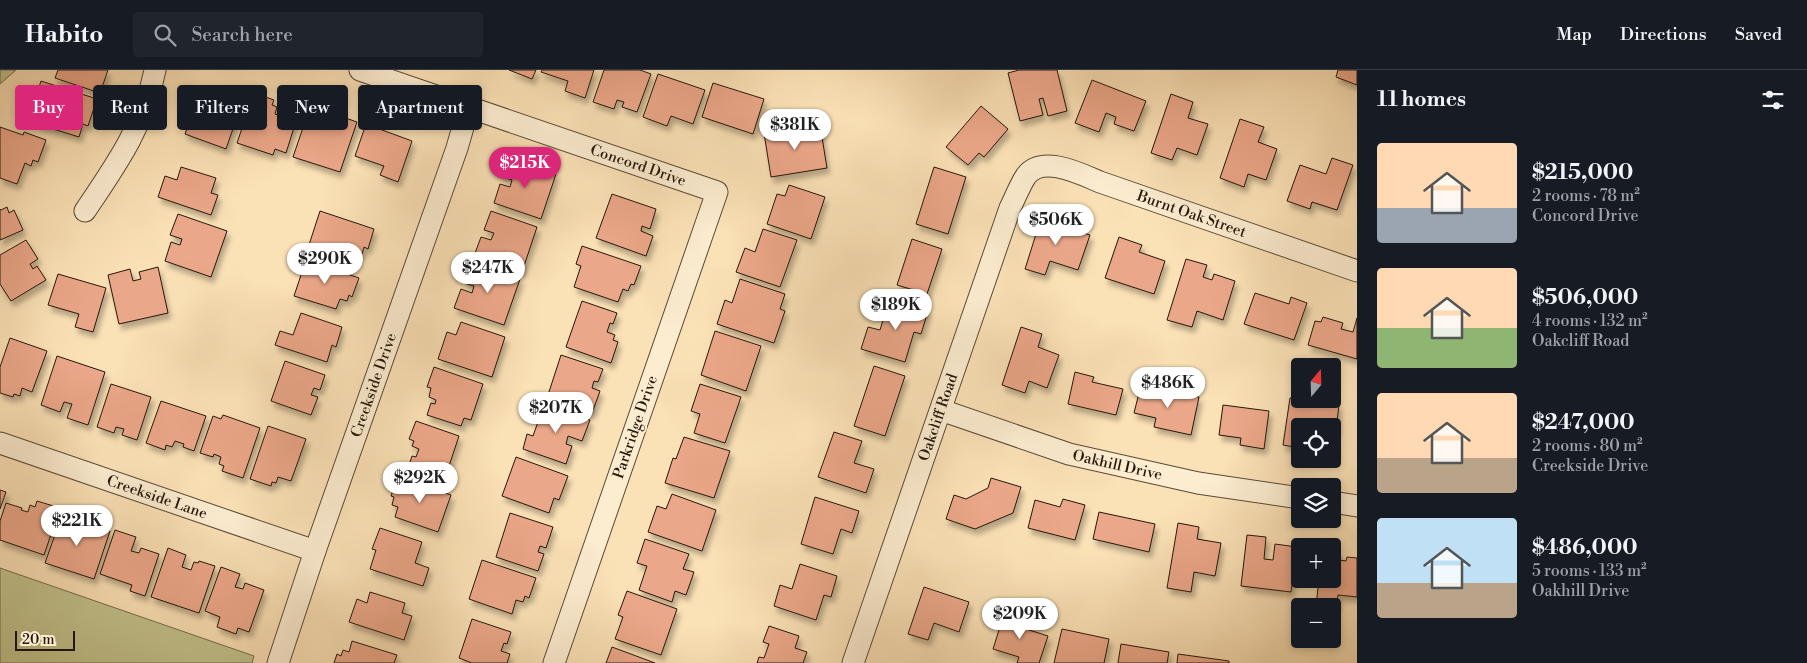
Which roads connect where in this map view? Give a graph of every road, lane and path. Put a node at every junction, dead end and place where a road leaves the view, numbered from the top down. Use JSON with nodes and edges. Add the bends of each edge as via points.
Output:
{"nodes":[{"id":1,"x":155,"y":70,"type":"edge"},
{"id":2,"x":360,"y":70,"type":"edge"},
{"id":3,"x":405,"y":85,"type":"edge"},
{"id":4,"x":482,"y":111,"type":"edge"},
{"id":5,"x":462,"y":130,"type":"edge"},
{"id":6,"x":1027,"y":175,"type":"joint"},
{"id":7,"x":716,"y":192,"type":"joint"},
{"id":8,"x":85,"y":211,"type":"dead end"},
{"id":9,"x":1357,"y":271,"type":"edge"},
{"id":10,"x":941,"y":410,"type":"junction"},
{"id":11,"x":0,"y":443,"type":"edge"},
{"id":12,"x":1291,"y":497,"type":"edge"},
{"id":13,"x":1341,"y":503,"type":"edge"},
{"id":14,"x":1357,"y":506,"type":"edge"},
{"id":15,"x":315,"y":551,"type":"junction"},
{"id":16,"x":278,"y":663,"type":"edge"},
{"id":17,"x":554,"y":663,"type":"edge"},
{"id":18,"x":853,"y":663,"type":"edge"}],
"edges":[{"from":1,"to":8,"type":"street","via":[[134,136]]},
{"from":2,"to":3,"type":"street","name":"Concord Drive"},
{"from":4,"to":7,"type":"street","name":"Concord Drive"},
{"from":5,"to":15,"type":"street","name":"Creekside Drive"},
{"from":6,"to":9,"type":"street","name":"Burnt Oak Street","via":[[1049,166],[1073,171]]},
{"from":6,"to":10,"type":"street","name":"Oakcliff Road","via":[[1010,208]]},
{"from":7,"to":17,"type":"street","name":"Parkridge Drive"},
{"from":10,"to":12,"type":"street","name":"Oakhill Drive","via":[[1069,454],[1198,484]]},
{"from":10,"to":18,"type":"street","name":"Oakcliff Road"},
{"from":11,"to":15,"type":"street","name":"Creekside Lane"},
{"from":13,"to":14,"type":"street"},
{"from":15,"to":16,"type":"street","name":"Creekside Drive"}]}
